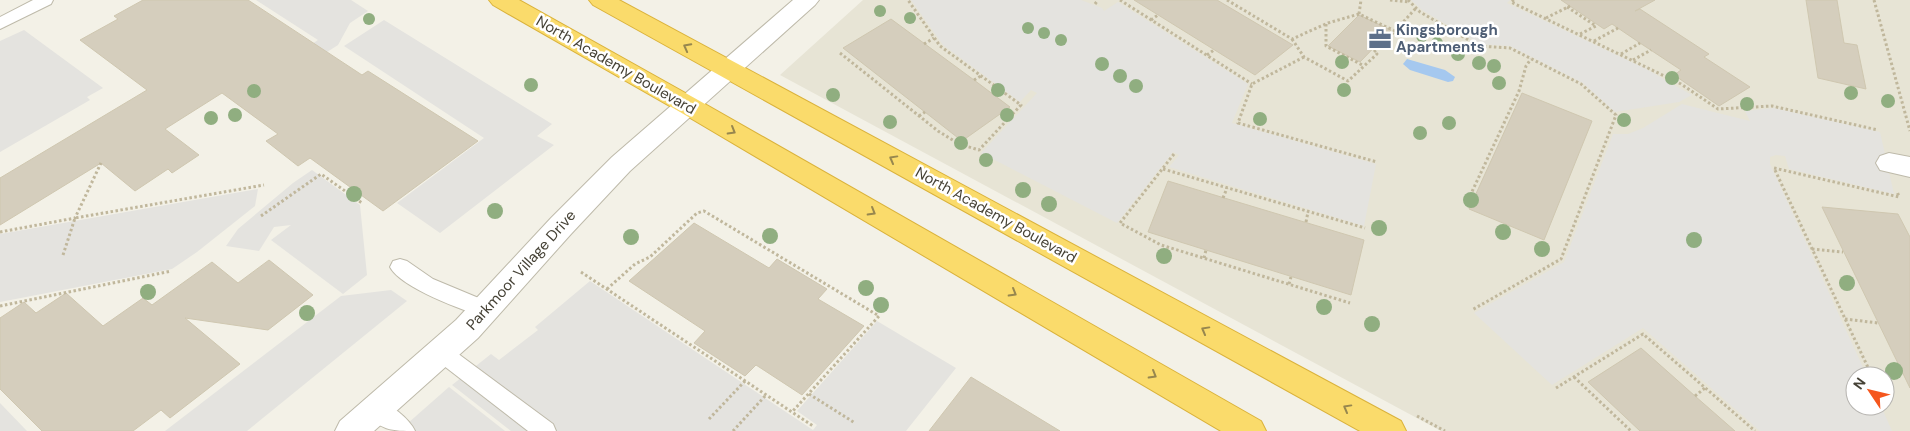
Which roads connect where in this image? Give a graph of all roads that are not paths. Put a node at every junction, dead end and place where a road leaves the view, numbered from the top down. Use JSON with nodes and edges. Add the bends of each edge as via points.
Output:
{"nodes":[{"id":1,"x":45,"y":0,"type":"edge"},
{"id":2,"x":501,"y":0,"type":"edge"},
{"id":3,"x":601,"y":0,"type":"edge"},
{"id":4,"x":807,"y":0,"type":"edge"},
{"id":5,"x":0,"y":24,"type":"edge"},
{"id":6,"x":730,"y":70,"type":"junction"},
{"id":7,"x":689,"y":106,"type":"junction"},
{"id":8,"x":400,"y":267,"type":"dead end"},
{"id":9,"x":486,"y":310,"type":"junction"},
{"id":10,"x":442,"y":353,"type":"junction"},
{"id":11,"x":377,"y":409,"type":"junction"},
{"id":12,"x":351,"y":431,"type":"edge"},
{"id":13,"x":404,"y":431,"type":"edge"},
{"id":14,"x":544,"y":431,"type":"edge"},
{"id":15,"x":1250,"y":431,"type":"edge"},
{"id":16,"x":1390,"y":431,"type":"edge"}],
"edges":[{"from":1,"to":5,"type":"lane"},
{"from":2,"to":7,"type":"highway","name":"North Academy Boulevard"},
{"from":6,"to":3,"type":"highway","name":"North Academy Boulevard","one_way":true},
{"from":4,"to":6,"type":"street","name":"Parkmoor Village Drive"},
{"from":6,"to":7,"type":"street","name":"Parkmoor Village Drive"},
{"from":16,"to":6,"type":"highway","name":"North Academy Boulevard","one_way":true},
{"from":7,"to":9,"type":"street","name":"Parkmoor Village Drive","via":[[588,196]]},
{"from":7,"to":15,"type":"highway","name":"North Academy Boulevard","one_way":true},
{"from":8,"to":9,"type":"lane","via":[[426,285]]},
{"from":9,"to":10,"type":"street","name":"Parkmoor Village Drive"},
{"from":10,"to":11,"type":"street","name":"Parkmoor Village Drive"},
{"from":10,"to":14,"type":"lane"},
{"from":11,"to":12,"type":"street","name":"Parkmoor Village Drive"},
{"from":11,"to":13,"type":"lane"}]}
